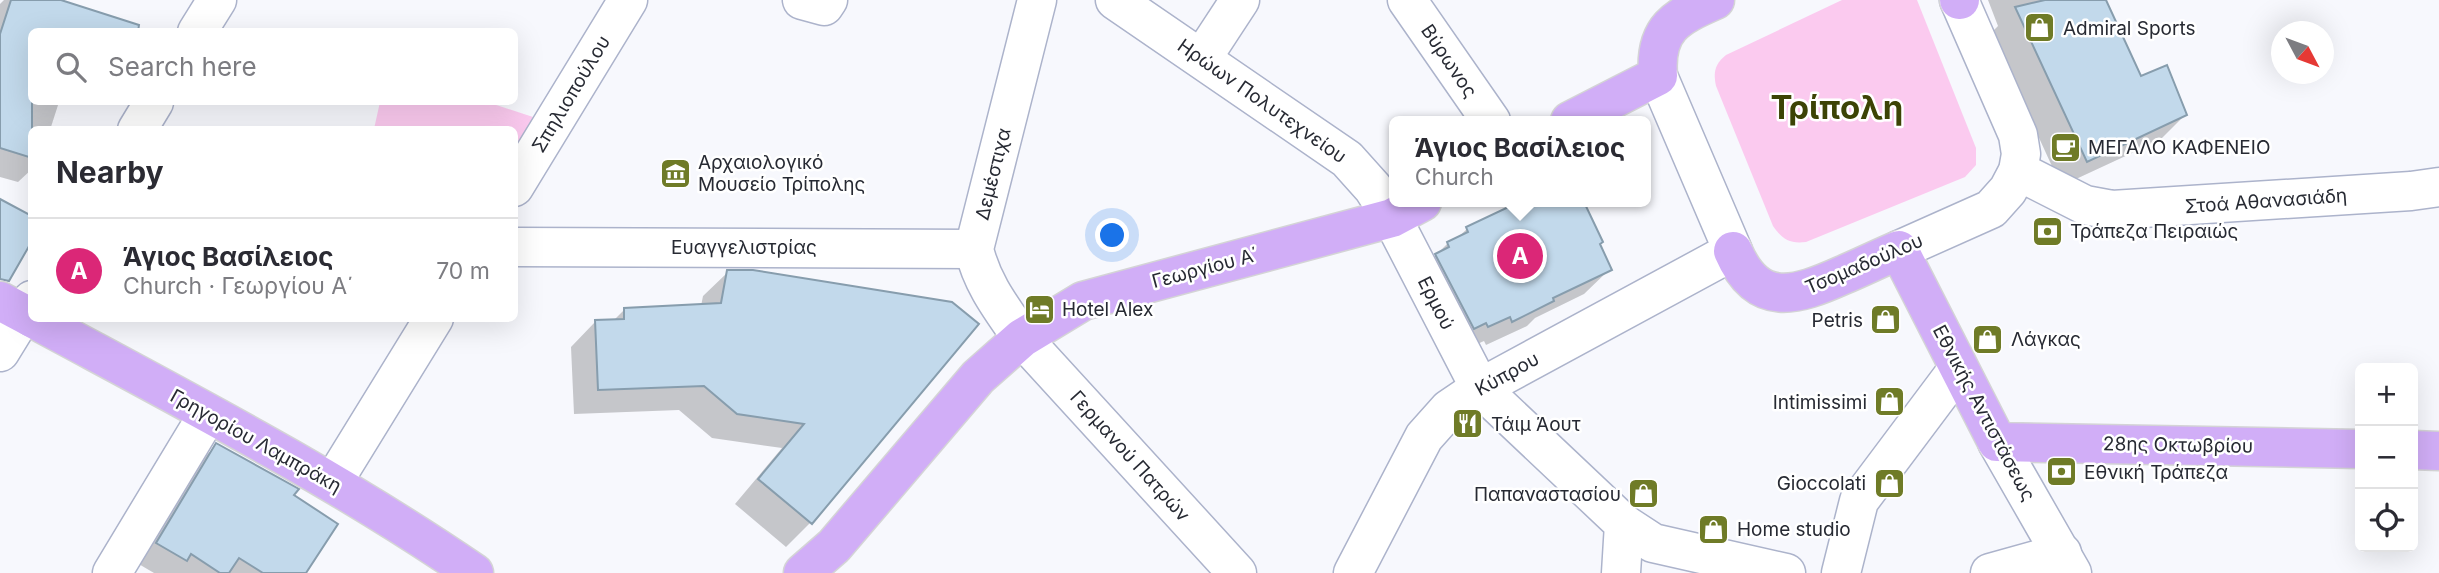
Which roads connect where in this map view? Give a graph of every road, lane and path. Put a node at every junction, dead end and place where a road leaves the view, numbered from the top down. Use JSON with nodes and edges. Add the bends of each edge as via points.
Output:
{"nodes":[{"id":1,"x":216,"y":0,"type":"edge"},
{"id":2,"x":802,"y":0,"type":"edge"},
{"id":3,"x":828,"y":0,"type":"edge"},
{"id":4,"x":1037,"y":0,"type":"edge"},
{"id":5,"x":1115,"y":0,"type":"edge"},
{"id":6,"x":1240,"y":0,"type":"edge"},
{"id":7,"x":1407,"y":0,"type":"edge"},
{"id":8,"x":1715,"y":0,"type":"edge"},
{"id":9,"x":1959,"y":0,"type":"edge"},
{"id":10,"x":614,"y":4,"type":"edge"},
{"id":11,"x":199,"y":28,"type":"edge"},
{"id":12,"x":1202,"y":58,"type":"junction"},
{"id":13,"x":1658,"y":76,"type":"junction"},
{"id":14,"x":152,"y":105,"type":"edge"},
{"id":15,"x":1487,"y":116,"type":"edge"},
{"id":16,"x":1580,"y":116,"type":"edge"},
{"id":17,"x":139,"y":126,"type":"edge"},
{"id":18,"x":2018,"y":171,"type":"junction"},
{"id":19,"x":518,"y":180,"type":"edge"},
{"id":20,"x":2439,"y":187,"type":"edge"},
{"id":21,"x":1389,"y":198,"type":"edge"},
{"id":22,"x":1407,"y":210,"type":"edge"},
{"id":23,"x":518,"y":247,"type":"edge"},
{"id":24,"x":974,"y":249,"type":"junction"},
{"id":25,"x":1899,"y":250,"type":"junction"},
{"id":26,"x":1733,"y":251,"type":"junction"},
{"id":27,"x":24,"y":310,"type":"edge"},
{"id":28,"x":45,"y":322,"type":"edge"},
{"id":29,"x":432,"y":322,"type":"edge"},
{"id":30,"x":1022,"y":338,"type":"junction"},
{"id":31,"x":0,"y":352,"type":"edge"},
{"id":32,"x":1958,"y":369,"type":"junction"},
{"id":33,"x":1480,"y":388,"type":"junction"},
{"id":34,"x":208,"y":414,"type":"junction"},
{"id":35,"x":1997,"y":442,"type":"junction"},
{"id":36,"x":2355,"y":449,"type":"edge"},
{"id":37,"x":2418,"y":450,"type":"edge"},
{"id":38,"x":2439,"y":451,"type":"edge"},
{"id":39,"x":333,"y":482,"type":"junction"},
{"id":40,"x":1648,"y":547,"type":"edge"},
{"id":41,"x":827,"y":560,"type":"edge"},
{"id":42,"x":2067,"y":563,"type":"edge"},
{"id":43,"x":112,"y":573,"type":"edge"},
{"id":44,"x":474,"y":573,"type":"edge"},
{"id":45,"x":803,"y":573,"type":"edge"},
{"id":46,"x":1237,"y":573,"type":"edge"},
{"id":47,"x":1353,"y":573,"type":"edge"},
{"id":48,"x":1621,"y":573,"type":"edge"},
{"id":49,"x":1786,"y":573,"type":"edge"},
{"id":50,"x":1841,"y":573,"type":"edge"},
{"id":51,"x":1990,"y":573,"type":"edge"}],
"edges":[{"from":1,"to":11,"type":"street"},
{"from":2,"to":3,"type":"street","via":[[824,6]]},
{"from":4,"to":24,"type":"street","name":"Δεμέστιχα"},
{"from":5,"to":12,"type":"street","name":"Ηρώων Πολυτεχνείου"},
{"from":6,"to":12,"type":"street"},
{"from":7,"to":15,"type":"street","name":"Βύρωνος"},
{"from":8,"to":13,"type":"main road","name":"Τσομαδούλου","via":[[1669,25],[1656,60]]},
{"from":9,"to":18,"type":"street","via":[[2018,135]]},
{"from":10,"to":19,"type":"street","name":"Σπηλιοπούλου"},
{"from":12,"to":21,"type":"street","name":"Ηρώων Πολυτεχνείου","via":[[1347,159]]},
{"from":13,"to":16,"type":"main road"},
{"from":13,"to":26,"type":"street","name":"Τσομαδούλου"},
{"from":14,"to":17,"type":"street"},
{"from":18,"to":20,"type":"street","name":"Στοά Αθανασιάδη","via":[[2085,205],[2112,210]]},
{"from":18,"to":25,"type":"street","name":"Τσομαδούλου","via":[[1991,209]]},
{"from":22,"to":30,"type":"main road","name":"Γεωργίου Α΄","via":[[1083,301]]},
{"from":22,"to":33,"type":"street","name":"Ερμού"},
{"from":23,"to":24,"type":"street","name":"Ευαγγελιστρίας"},
{"from":24,"to":30,"type":"street","via":[[985,284]]},
{"from":25,"to":26,"type":"main road","name":"Τσομαδούλου","via":[[1806,291],[1787,293],[1753,283]]},
{"from":25,"to":32,"type":"main road","name":"Εθνικής Αντιστάσεως"},
{"from":26,"to":33,"type":"street","name":"Κύπρου"},
{"from":27,"to":31,"type":"street"},
{"from":28,"to":34,"type":"main road","name":"Γρηγορίου Λαμπράκη"},
{"from":29,"to":39,"type":"street"},
{"from":30,"to":41,"type":"main road","name":"Γεωργίου Α΄","via":[[978,377]]},
{"from":30,"to":46,"type":"street","name":"Γερμανού Πατρών"},
{"from":32,"to":35,"type":"main road","name":"Εθνικής Αντιστάσεως"},
{"from":32,"to":50,"type":"street","via":[[1859,501]]},
{"from":33,"to":40,"type":"street","name":"Ερμού"},
{"from":33,"to":47,"type":"street","name":"Κύπρου","via":[[1450,409],[1424,437]]},
{"from":34,"to":39,"type":"main road","name":"Γρηγορίου Λαμπράκη"},
{"from":34,"to":43,"type":"street"},
{"from":35,"to":36,"type":"main road","name":"28ης Οκτωβρίου"},
{"from":35,"to":42,"type":"street","name":"Εθνικής Αντιστάσεως"},
{"from":37,"to":38,"type":"main road"},
{"from":39,"to":44,"type":"main road","name":"Γρηγορίου Λαμπράκη"},
{"from":40,"to":48,"type":"street"},
{"from":40,"to":49,"type":"street"},
{"from":41,"to":45,"type":"main road","name":"Γεωργίου Α΄"},
{"from":42,"to":51,"type":"street"}]}
